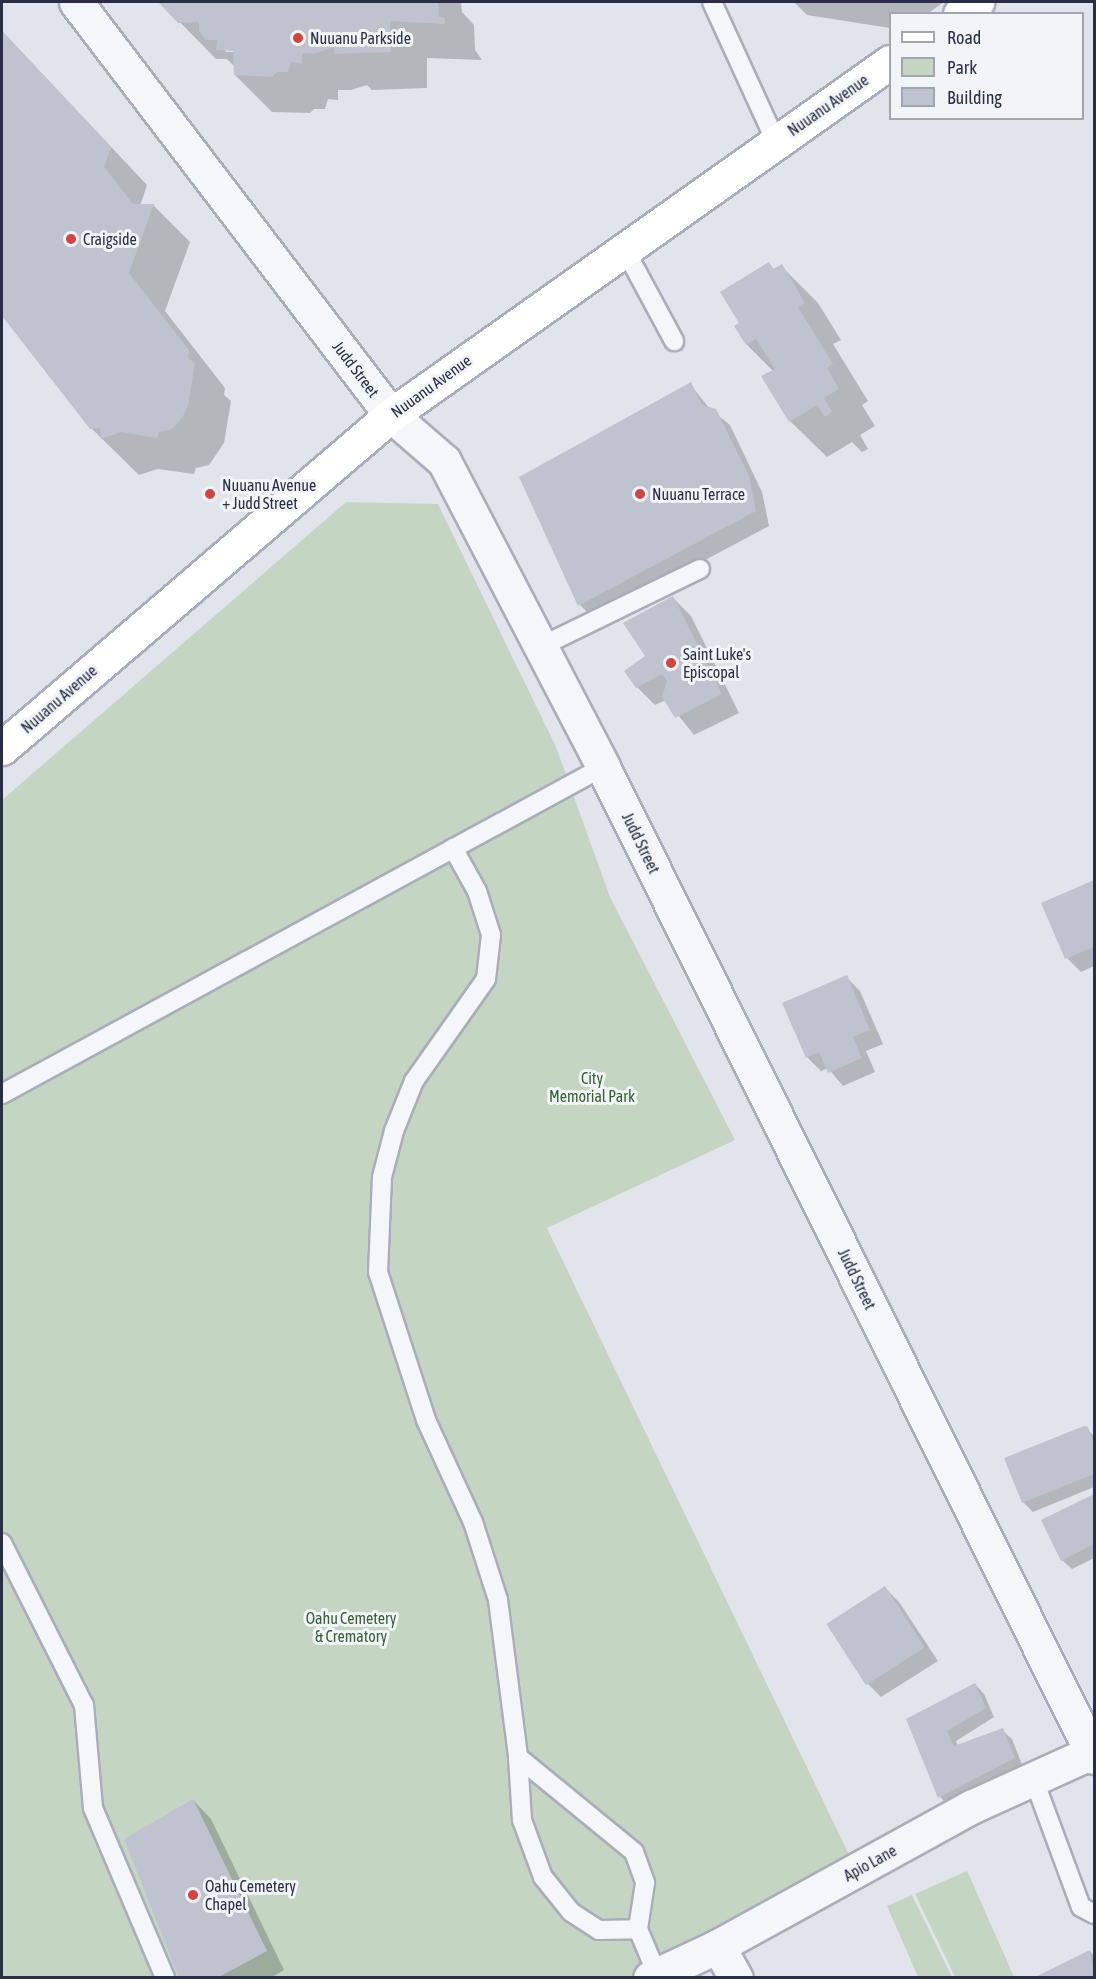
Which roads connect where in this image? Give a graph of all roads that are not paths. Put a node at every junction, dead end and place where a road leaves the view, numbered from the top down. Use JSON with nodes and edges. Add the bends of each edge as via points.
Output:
{"nodes":[{"id":1,"x":76,"y":2,"type":"edge"},
{"id":2,"x":712,"y":2,"type":"edge"},
{"id":3,"x":977,"y":2,"type":"edge"},
{"id":4,"x":963,"y":12,"type":"edge"},
{"id":5,"x":889,"y":63,"type":"edge"},
{"id":6,"x":776,"y":142,"type":"junction"},
{"id":7,"x":624,"y":248,"type":"junction"},
{"id":8,"x":674,"y":341,"type":"dead end"},
{"id":9,"x":391,"y":415,"type":"junction"},
{"id":10,"x":700,"y":569,"type":"dead end"},
{"id":11,"x":540,"y":647,"type":"junction"},
{"id":12,"x":2,"y":748,"type":"edge"},
{"id":13,"x":603,"y":767,"type":"junction"},
{"id":14,"x":453,"y":848,"type":"junction"},
{"id":15,"x":2,"y":1094,"type":"edge"},
{"id":16,"x":2,"y":1543,"type":"edge"},
{"id":17,"x":1093,"y":1755,"type":"edge"},
{"id":18,"x":518,"y":1757,"type":"junction"},
{"id":19,"x":1034,"y":1780,"type":"junction"},
{"id":20,"x":1095,"y":1914,"type":"edge"},
{"id":21,"x":638,"y":1929,"type":"junction"},
{"id":22,"x":718,"y":1946,"type":"junction"},
{"id":23,"x":653,"y":1976,"type":"edge"},
{"id":24,"x":165,"y":1977,"type":"edge"},
{"id":25,"x":736,"y":1977,"type":"edge"}],
"edges":[{"from":1,"to":9,"type":"street","name":"Judd Street"},
{"from":2,"to":6,"type":"lane"},
{"from":3,"to":4,"type":"main road"},
{"from":5,"to":6,"type":"main road","name":"Nuuanu Avenue"},
{"from":6,"to":7,"type":"main road","name":"Nuuanu Avenue"},
{"from":7,"to":8,"type":"lane"},
{"from":7,"to":9,"type":"main road","name":"Nuuanu Avenue"},
{"from":9,"to":11,"type":"street","name":"Judd Street","via":[[444,461]]},
{"from":9,"to":12,"type":"main road","name":"Nuuanu Avenue"},
{"from":10,"to":11,"type":"lane"},
{"from":11,"to":13,"type":"street","name":"Judd Street"},
{"from":13,"to":14,"type":"lane"},
{"from":13,"to":17,"type":"street","name":"Judd Street"},
{"from":14,"to":15,"type":"lane"},
{"from":14,"to":18,"type":"lane","via":[[477,891],[491,935],[486,979],[414,1081],[394,1131],[382,1177],[378,1272],[426,1420],[473,1522],[498,1600]]},
{"from":16,"to":24,"type":"lane","via":[[84,1705],[93,1808]]},
{"from":17,"to":19,"type":"street","name":"Apio Lane"},
{"from":18,"to":21,"type":"lane","via":[[634,1852],[645,1884]]},
{"from":18,"to":21,"type":"lane","via":[[522,1820],[543,1877],[571,1912],[599,1930]]},
{"from":19,"to":20,"type":"lane","via":[[1081,1906]]},
{"from":19,"to":22,"type":"street","name":"Apio Lane","via":[[971,1807]]},
{"from":21,"to":23,"type":"lane"},
{"from":22,"to":23,"type":"street","name":"Apio Lane"},
{"from":22,"to":25,"type":"street"}]}
